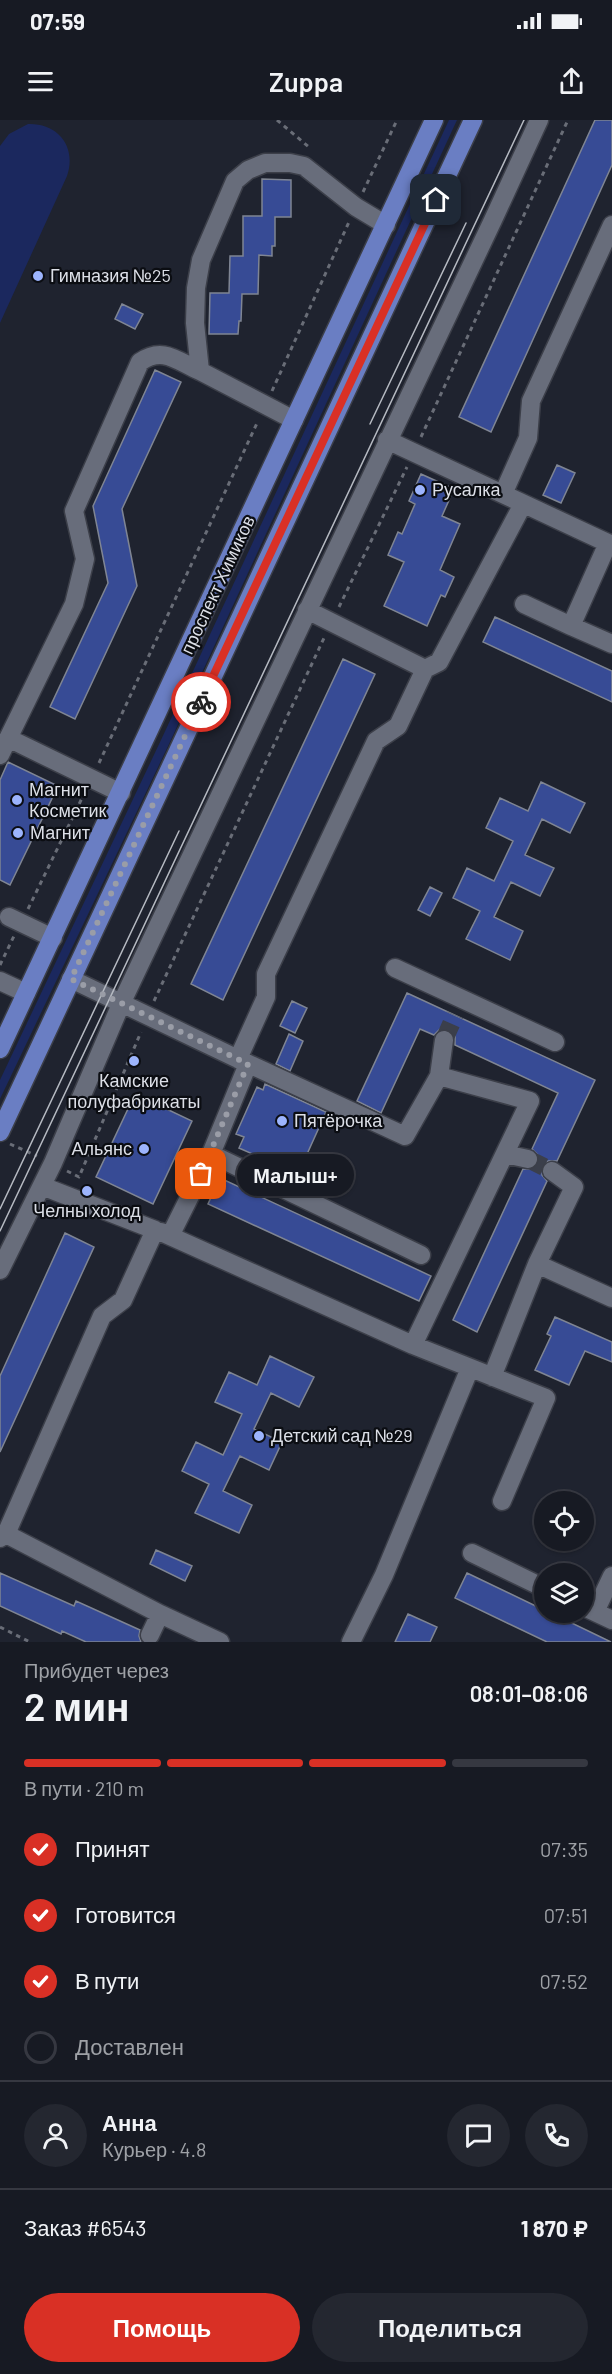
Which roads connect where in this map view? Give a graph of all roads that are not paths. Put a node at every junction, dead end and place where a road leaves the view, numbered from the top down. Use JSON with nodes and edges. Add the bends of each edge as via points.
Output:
{"nodes":[{"id":1,"x":434,"y":120,"type":"edge"},
{"id":2,"x":473,"y":120,"type":"edge"},
{"id":3,"x":538,"y":120,"type":"edge"},
{"id":4,"x":386,"y":225,"type":"junction"},
{"id":5,"x":612,"y":225,"type":"edge"},
{"id":6,"x":200,"y":371,"type":"junction"},
{"id":7,"x":294,"y":420,"type":"junction"},
{"id":8,"x":387,"y":440,"type":"junction"},
{"id":9,"x":503,"y":494,"type":"junction"},
{"id":10,"x":523,"y":504,"type":"junction"},
{"id":11,"x":610,"y":544,"type":"edge"},
{"id":12,"x":524,"y":603,"type":"dead end"},
{"id":13,"x":307,"y":610,"type":"junction"},
{"id":14,"x":571,"y":626,"type":"junction"},
{"id":15,"x":612,"y":644,"type":"edge"},
{"id":16,"x":425,"y":669,"type":"junction"},
{"id":17,"x":9,"y":738,"type":"junction"},
{"id":18,"x":0,"y":755,"type":"edge"},
{"id":19,"x":121,"y":793,"type":"junction"},
{"id":20,"x":15,"y":920,"type":"road end"},
{"id":21,"x":53,"y":938,"type":"junction"},
{"id":22,"x":395,"y":968,"type":"dead end"},
{"id":23,"x":71,"y":979,"type":"junction"},
{"id":24,"x":0,"y":981,"type":"edge"},
{"id":25,"x":27,"y":993,"type":"junction"},
{"id":26,"x":121,"y":1004,"type":"junction"},
{"id":27,"x":444,"y":1040,"type":"tunnel mouth"},
{"id":28,"x":555,"y":1042,"type":"dead end"},
{"id":29,"x":0,"y":1049,"type":"edge"},
{"id":30,"x":243,"y":1061,"type":"junction"},
{"id":31,"x":439,"y":1076,"type":"junction"},
{"id":32,"x":0,"y":1131,"type":"edge"},
{"id":33,"x":211,"y":1154,"type":"junction"},
{"id":34,"x":505,"y":1154,"type":"junction"},
{"id":35,"x":528,"y":1159,"type":"tunnel mouth"},
{"id":36,"x":552,"y":1171,"type":"tunnel mouth"},
{"id":37,"x":42,"y":1186,"type":"junction"},
{"id":38,"x":162,"y":1233,"type":"junction"},
{"id":39,"x":422,"y":1255,"type":"dead end"},
{"id":40,"x":537,"y":1264,"type":"junction"},
{"id":41,"x":0,"y":1270,"type":"edge"},
{"id":42,"x":612,"y":1298,"type":"edge"},
{"id":43,"x":413,"y":1346,"type":"junction"},
{"id":44,"x":470,"y":1368,"type":"junction"},
{"id":45,"x":492,"y":1377,"type":"junction"},
{"id":46,"x":502,"y":1501,"type":"dead end"},
{"id":47,"x":3,"y":1536,"type":"edge"},
{"id":48,"x":472,"y":1553,"type":"dead end"},
{"id":49,"x":612,"y":1576,"type":"edge"},
{"id":50,"x":534,"y":1583,"type":"edge"},
{"id":51,"x":594,"y":1602,"type":"edge"},
{"id":52,"x":594,"y":1611,"type":"edge"},
{"id":53,"x":160,"y":1614,"type":"junction"},
{"id":54,"x":612,"y":1620,"type":"edge"},
{"id":55,"x":150,"y":1635,"type":"dead end"},
{"id":56,"x":220,"y":1642,"type":"edge"},
{"id":57,"x":351,"y":1642,"type":"edge"}],
"edges":[{"from":1,"to":4,"type":"main road","name":"проспект Химиков"},
{"from":2,"to":23,"type":"main road","name":"проспект Химиков"},
{"from":3,"to":8,"type":"lane"},
{"from":4,"to":6,"type":"lane","via":[[304,166],[265,164],[248,170],[235,181],[201,260],[195,323]]},
{"from":4,"to":7,"type":"main road","name":"проспект Химиков"},
{"from":5,"to":9,"type":"lane","via":[[531,400],[528,438]]},
{"from":6,"to":7,"type":"lane"},
{"from":6,"to":17,"type":"lane","via":[[160,353],[140,362],[74,511],[85,559],[74,603]]},
{"from":7,"to":19,"type":"main road","name":"проспект Химиков"},
{"from":8,"to":9,"type":"lane"},
{"from":8,"to":13,"type":"lane"},
{"from":9,"to":10,"type":"lane"},
{"from":10,"to":11,"type":"lane"},
{"from":10,"to":16,"type":"lane","via":[[440,662]]},
{"from":11,"to":14,"type":"lane"},
{"from":12,"to":14,"type":"lane"},
{"from":13,"to":16,"type":"lane"},
{"from":13,"to":26,"type":"lane"},
{"from":14,"to":15,"type":"lane"},
{"from":16,"to":30,"type":"lane","via":[[398,726],[376,741],[266,974],[266,997]]},
{"from":17,"to":18,"type":"lane"},
{"from":17,"to":19,"type":"lane"},
{"from":19,"to":21,"type":"main road","name":"проспект Химиков"},
{"from":20,"to":21,"type":"lane"},
{"from":21,"to":25,"type":"main road","name":"проспект Химиков"},
{"from":22,"to":28,"type":"lane","via":[[457,1006]]},
{"from":23,"to":26,"type":"lane"},
{"from":23,"to":32,"type":"main road","name":"проспект Химиков"},
{"from":24,"to":25,"type":"lane"},
{"from":25,"to":29,"type":"main road","name":"проспект Химиков"},
{"from":26,"to":30,"type":"lane"},
{"from":26,"to":37,"type":"lane"},
{"from":27,"to":31,"type":"lane"},
{"from":30,"to":31,"type":"lane","via":[[405,1136]]},
{"from":30,"to":33,"type":"lane"},
{"from":31,"to":34,"type":"lane","via":[[530,1101]]},
{"from":33,"to":38,"type":"lane"},
{"from":33,"to":39,"type":"lane"},
{"from":34,"to":35,"type":"lane"},
{"from":34,"to":43,"type":"lane"},
{"from":36,"to":40,"type":"lane","via":[[574,1187]]},
{"from":37,"to":38,"type":"lane"},
{"from":37,"to":41,"type":"lane"},
{"from":38,"to":43,"type":"lane"},
{"from":38,"to":47,"type":"lane","via":[[123,1300],[102,1316]]},
{"from":40,"to":42,"type":"lane"},
{"from":40,"to":45,"type":"lane"},
{"from":43,"to":44,"type":"lane"},
{"from":44,"to":45,"type":"lane"},
{"from":44,"to":57,"type":"lane","via":[[384,1575]]},
{"from":45,"to":46,"type":"lane","via":[[546,1398]]},
{"from":47,"to":53,"type":"lane"},
{"from":48,"to":50,"type":"lane"},
{"from":49,"to":51,"type":"lane"},
{"from":52,"to":54,"type":"lane"},
{"from":53,"to":55,"type":"lane"},
{"from":53,"to":56,"type":"lane"}]}
